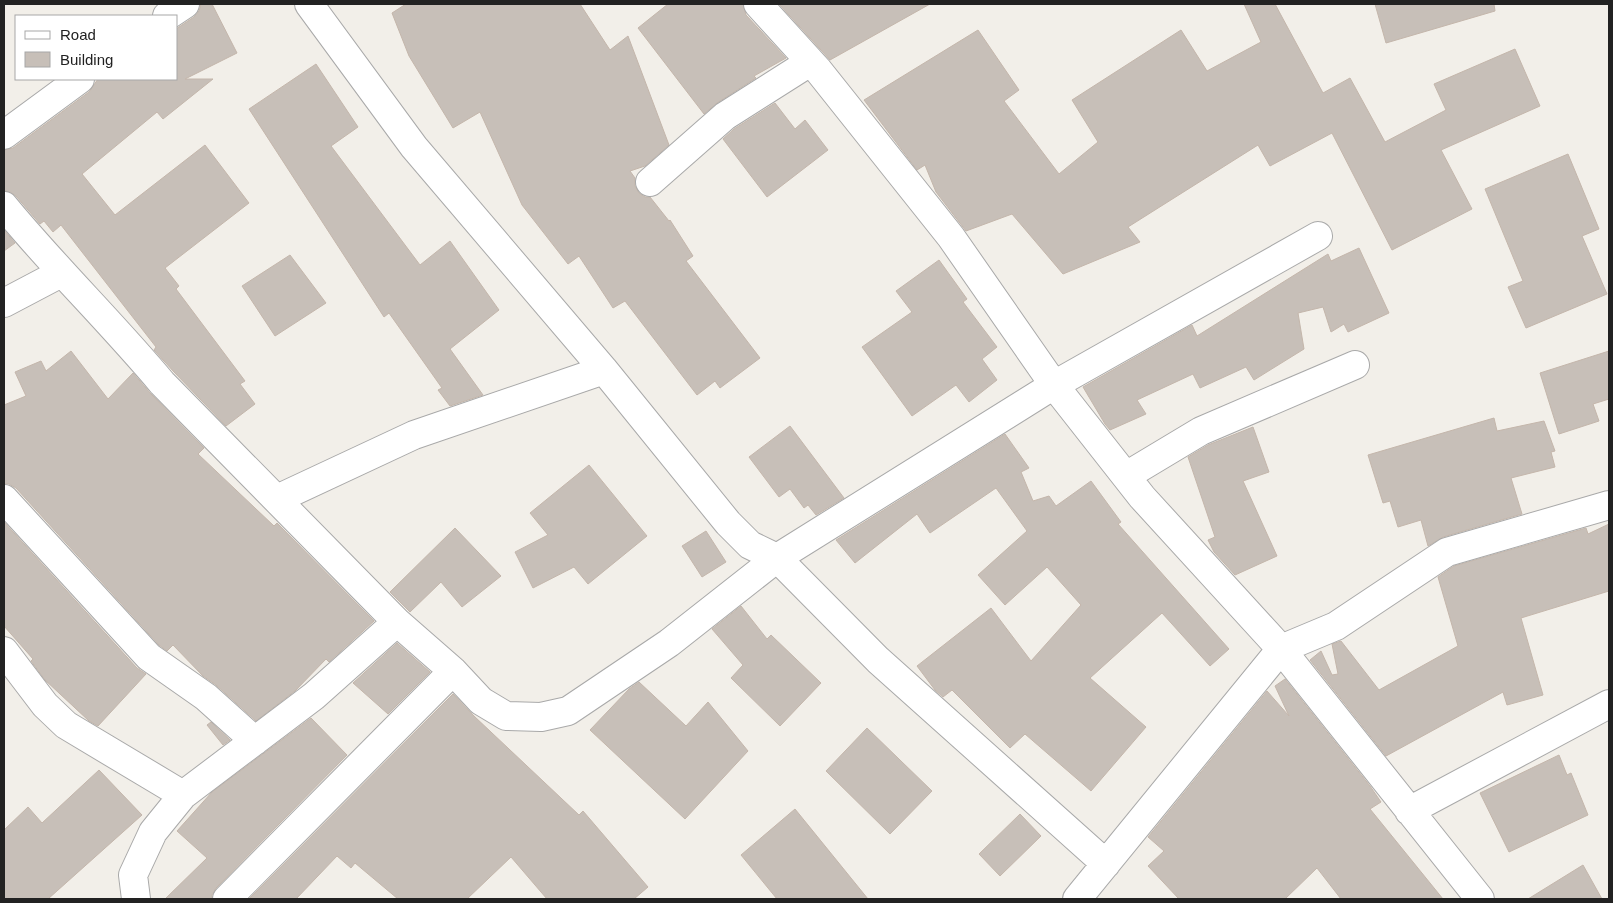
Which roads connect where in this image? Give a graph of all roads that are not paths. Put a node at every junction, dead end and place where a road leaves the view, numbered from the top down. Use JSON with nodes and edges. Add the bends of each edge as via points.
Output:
{"nodes":[{"id":1,"x":185,"y":4,"type":"edge"},
{"id":2,"x":310,"y":4,"type":"edge"},
{"id":3,"x":758,"y":4,"type":"edge"},
{"id":4,"x":168,"y":15,"type":"edge"},
{"id":5,"x":810,"y":62,"type":"junction"},
{"id":6,"x":79,"y":80,"type":"edge"},
{"id":7,"x":4,"y":135,"type":"edge"},
{"id":8,"x":650,"y":182,"type":"dead end"},
{"id":9,"x":4,"y":206,"type":"edge"},
{"id":10,"x":1318,"y":236,"type":"dead end"},
{"id":11,"x":61,"y":273,"type":"junction"},
{"id":12,"x":4,"y":304,"type":"edge"},
{"id":13,"x":1355,"y":366,"type":"dead end"},
{"id":14,"x":604,"y":370,"type":"junction"},
{"id":15,"x":1054,"y":385,"type":"junction"},
{"id":16,"x":1126,"y":476,"type":"junction"},
{"id":17,"x":4,"y":499,"type":"edge"},
{"id":18,"x":277,"y":499,"type":"junction"},
{"id":19,"x":1609,"y":505,"type":"edge"},
{"id":20,"x":777,"y":558,"type":"junction"},
{"id":21,"x":397,"y":622,"type":"junction"},
{"id":22,"x":1281,"y":649,"type":"junction"},
{"id":23,"x":4,"y":651,"type":"edge"},
{"id":24,"x":454,"y":671,"type":"junction"},
{"id":25,"x":1609,"y":704,"type":"edge"},
{"id":26,"x":255,"y":741,"type":"junction"},
{"id":27,"x":183,"y":795,"type":"junction"},
{"id":28,"x":1409,"y":811,"type":"junction"},
{"id":29,"x":1106,"y":864,"type":"junction"},
{"id":30,"x":136,"y":899,"type":"edge"},
{"id":31,"x":227,"y":899,"type":"edge"},
{"id":32,"x":1077,"y":899,"type":"edge"},
{"id":33,"x":1480,"y":899,"type":"edge"}],
"edges":[{"from":1,"to":4,"type":"street"},
{"from":2,"to":14,"type":"street","via":[[414,147]]},
{"from":3,"to":5,"type":"street"},
{"from":5,"to":8,"type":"street","via":[[725,116]]},
{"from":5,"to":15,"type":"street","via":[[951,237]]},
{"from":6,"to":7,"type":"street"},
{"from":9,"to":11,"type":"street"},
{"from":10,"to":15,"type":"street"},
{"from":11,"to":12,"type":"street"},
{"from":11,"to":18,"type":"street","via":[[162,383]]},
{"from":13,"to":16,"type":"street","via":[[1201,431]]},
{"from":14,"to":18,"type":"street","via":[[414,435]]},
{"from":14,"to":20,"type":"street","via":[[728,523],[750,545]]},
{"from":15,"to":16,"type":"street"},
{"from":15,"to":20,"type":"street"},
{"from":16,"to":22,"type":"street"},
{"from":17,"to":26,"type":"street","via":[[149,657],[206,697]]},
{"from":18,"to":21,"type":"street"},
{"from":19,"to":22,"type":"street","via":[[1447,552],[1336,626]]},
{"from":20,"to":24,"type":"street","via":[[669,643],[568,711],[541,717],[506,716],[481,701]]},
{"from":20,"to":29,"type":"street","via":[[878,660]]},
{"from":21,"to":24,"type":"street"},
{"from":21,"to":26,"type":"street","via":[[314,696]]},
{"from":22,"to":28,"type":"street"},
{"from":22,"to":29,"type":"street"},
{"from":23,"to":27,"type":"street","via":[[45,705],[66,725]]},
{"from":24,"to":31,"type":"street"},
{"from":25,"to":28,"type":"street"},
{"from":26,"to":27,"type":"street"},
{"from":27,"to":30,"type":"street","via":[[153,832],[133,875]]},
{"from":28,"to":33,"type":"street"},
{"from":29,"to":32,"type":"street"}]}
